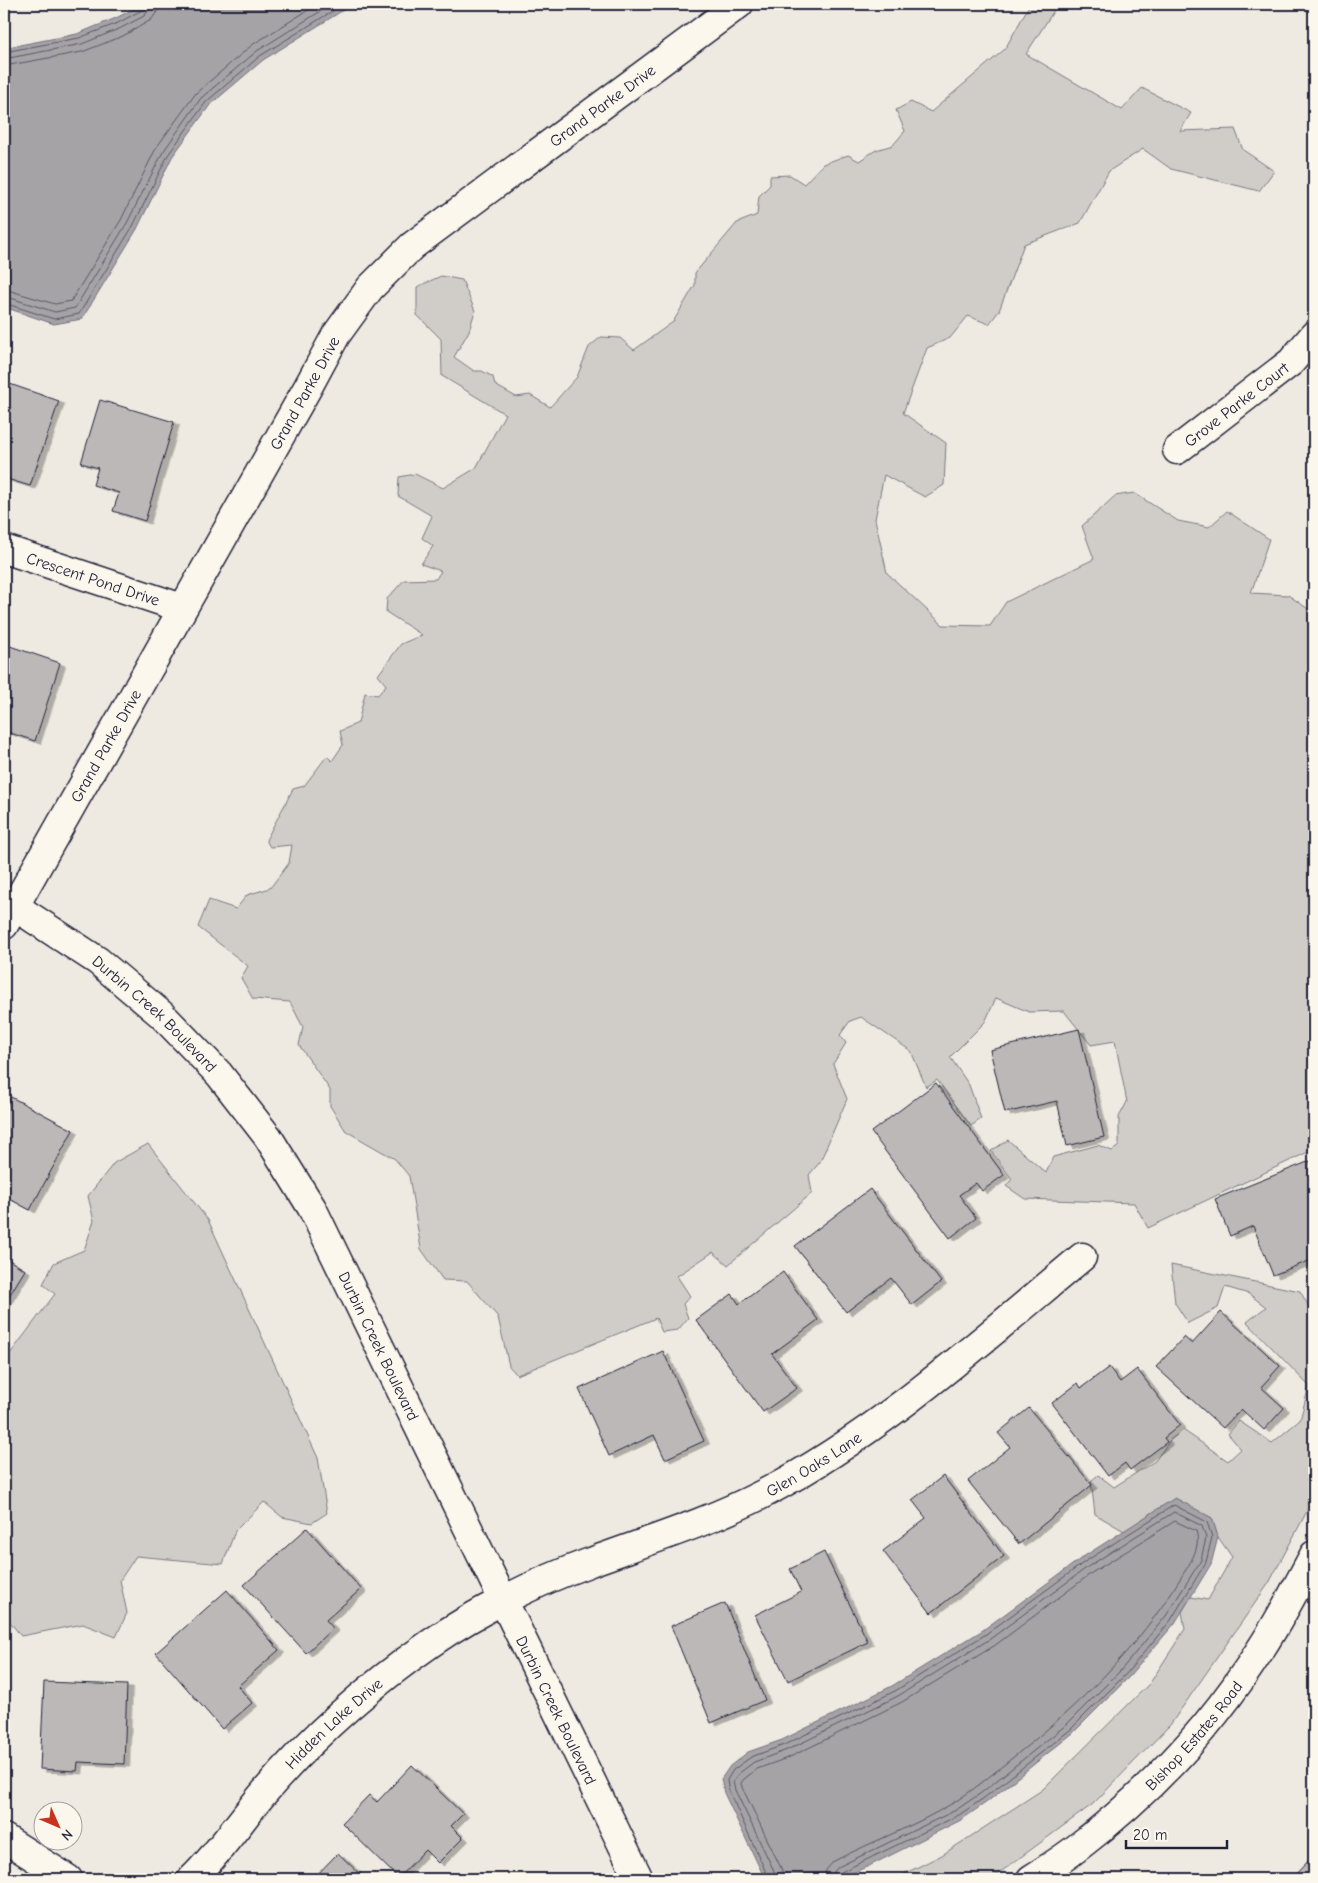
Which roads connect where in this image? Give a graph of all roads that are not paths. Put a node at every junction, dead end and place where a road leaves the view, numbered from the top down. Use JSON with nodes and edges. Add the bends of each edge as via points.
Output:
{"nodes":[{"id":1,"x":739,"y":4,"type":"edge"},
{"id":2,"x":1314,"y":335,"type":"edge"},
{"id":3,"x":1177,"y":450,"type":"dead end"},
{"id":4,"x":4,"y":549,"type":"edge"},
{"id":5,"x":182,"y":608,"type":"junction"},
{"id":6,"x":7,"y":911,"type":"edge"},
{"id":7,"x":1082,"y":1257,"type":"dead end"},
{"id":8,"x":1314,"y":1555,"type":"edge"},
{"id":9,"x":503,"y":1600,"type":"junction"},
{"id":10,"x":4,"y":1838,"type":"edge"},
{"id":11,"x":68,"y":1879,"type":"edge"},
{"id":12,"x":192,"y":1879,"type":"edge"},
{"id":13,"x":639,"y":1879,"type":"edge"},
{"id":14,"x":1031,"y":1879,"type":"edge"}],
"edges":[{"from":1,"to":5,"type":"street","name":"Grand Parke Drive","via":[[412,246],[370,288],[336,335]]},
{"from":2,"to":3,"type":"street","name":"Grove Parke Court","via":[[1291,362]]},
{"from":4,"to":5,"type":"street","name":"Crescent Pond Drive"},
{"from":5,"to":6,"type":"street","name":"Grand Parke Drive"},
{"from":6,"to":9,"type":"street","name":"Durbin Creek Boulevard","via":[[98,961],[162,1015],[218,1074],[268,1137],[312,1208]]},
{"from":7,"to":9,"type":"street","name":"Glen Oaks Lane","via":[[914,1397],[840,1450],[762,1494],[687,1528],[585,1564]]},
{"from":8,"to":14,"type":"street","name":"Bishop Estates Road","via":[[1262,1648],[1221,1706],[1175,1760],[1140,1796],[1078,1848]]},
{"from":9,"to":12,"type":"street","name":"Hidden Lake Drive","via":[[434,1641],[372,1686],[316,1736]]},
{"from":9,"to":13,"type":"street","name":"Durbin Creek Boulevard"},
{"from":10,"to":11,"type":"street"}]}
